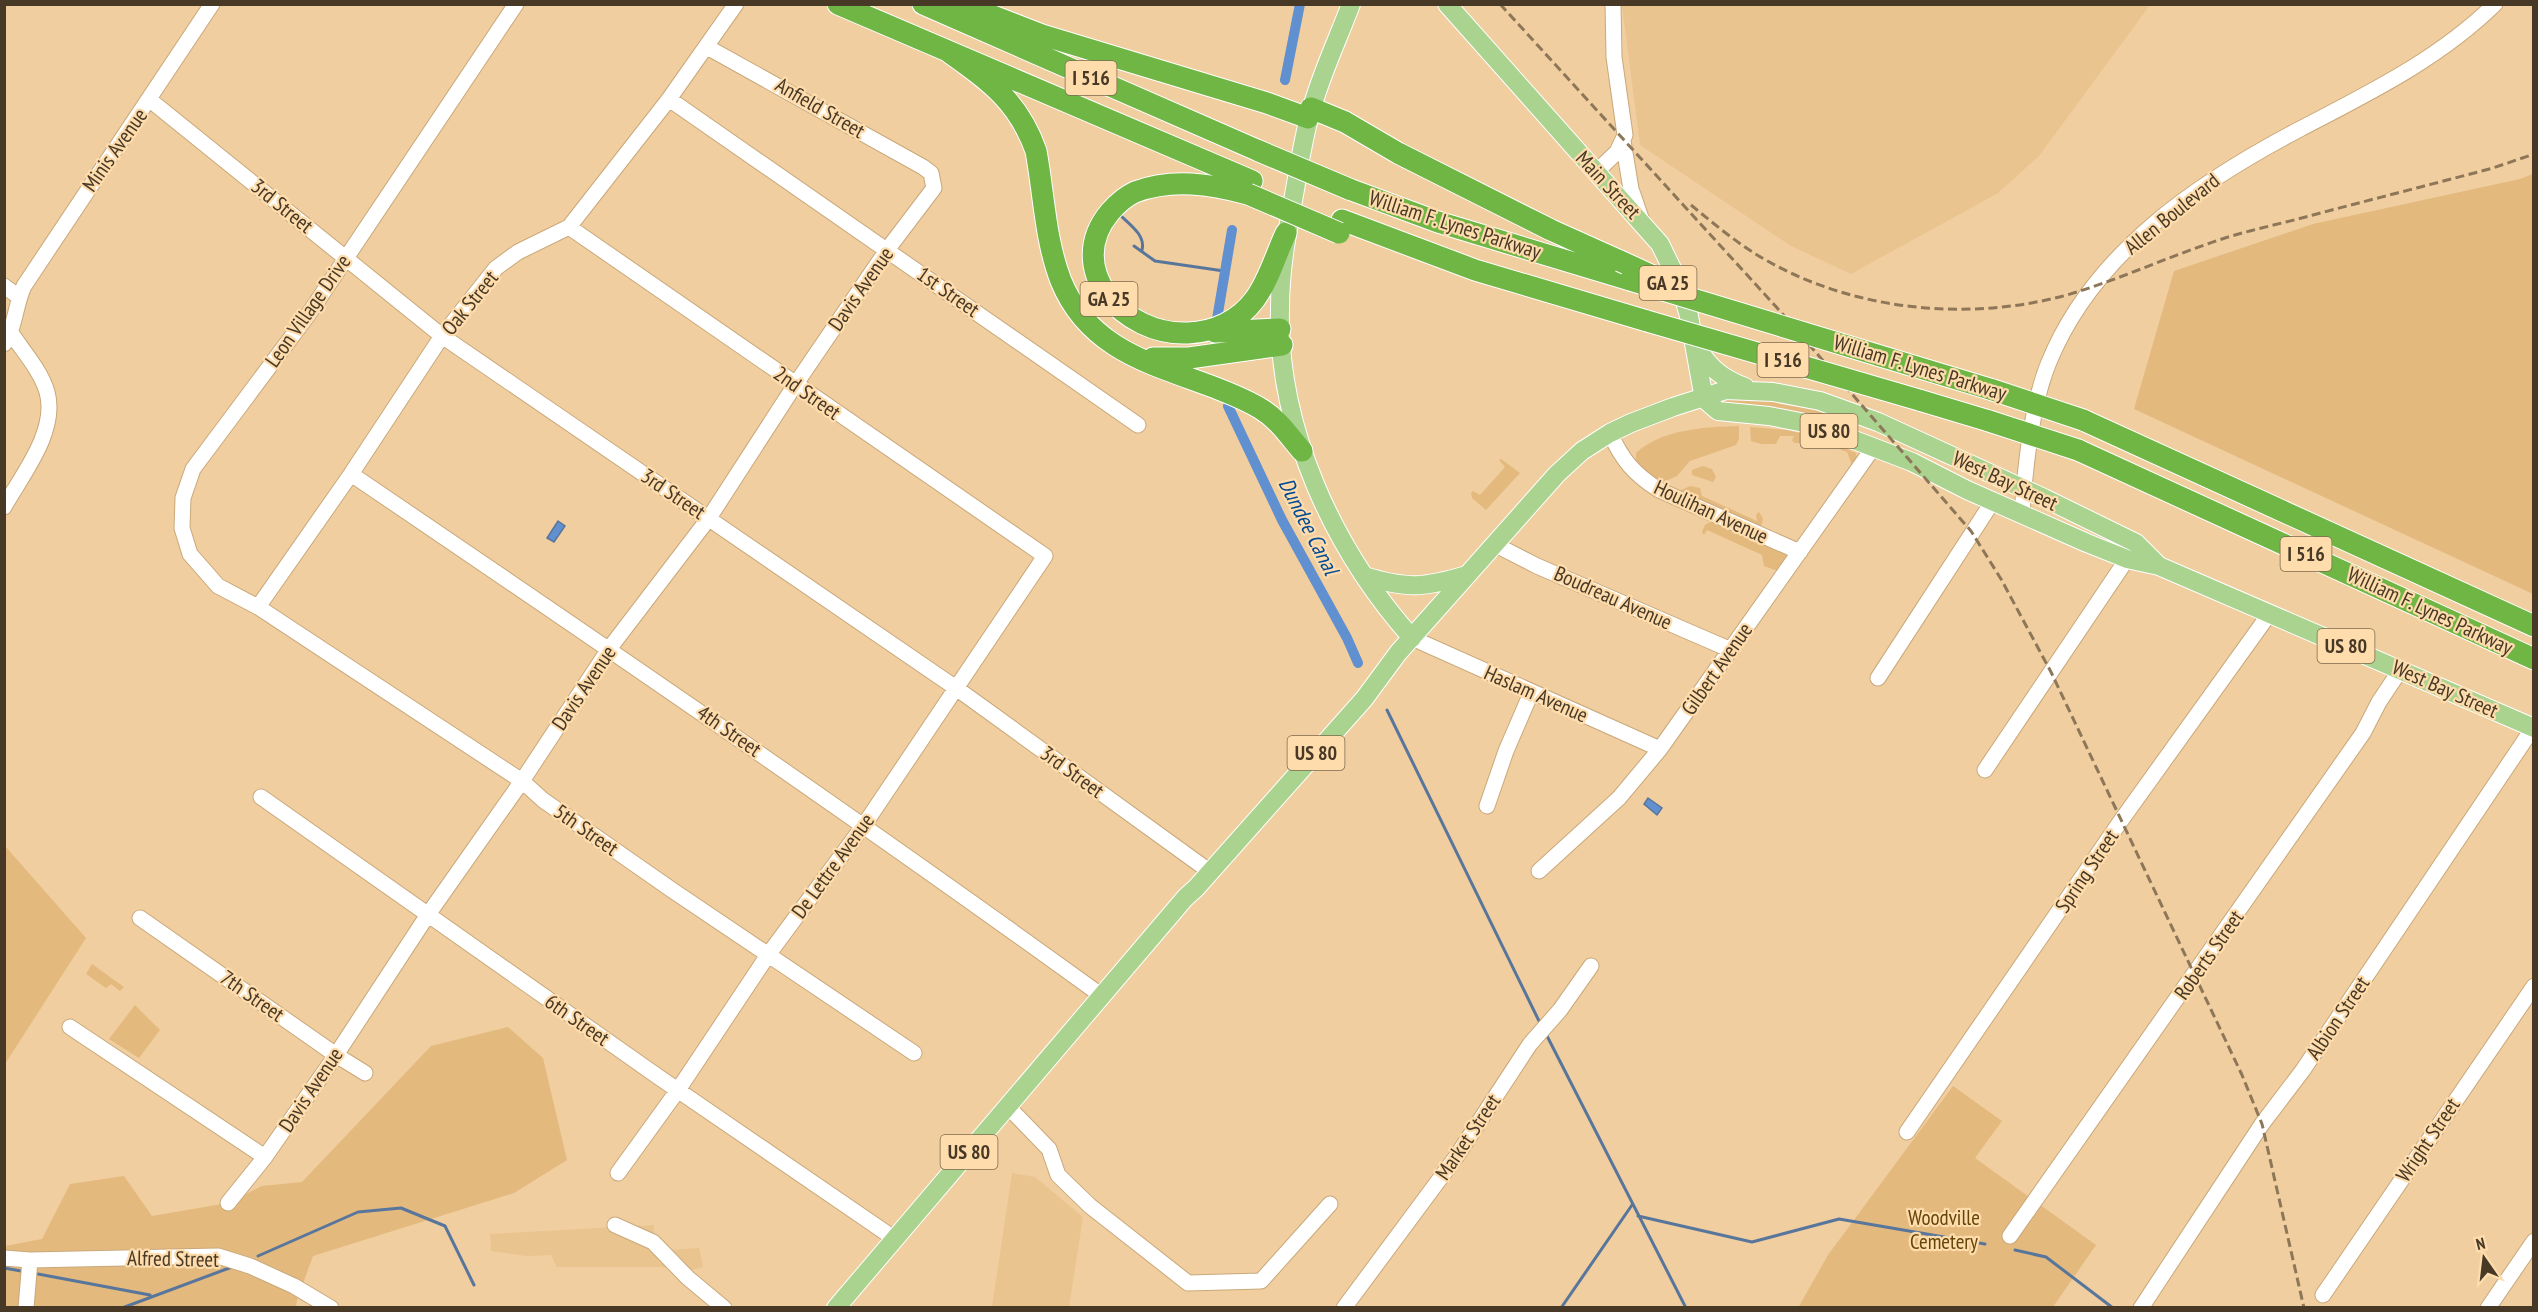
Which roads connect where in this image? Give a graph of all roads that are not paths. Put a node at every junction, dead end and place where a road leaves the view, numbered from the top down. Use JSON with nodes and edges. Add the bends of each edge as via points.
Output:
{"nodes":[{"id":1,"x":212,"y":4,"type":"edge"},
{"id":2,"x":516,"y":4,"type":"edge"},
{"id":3,"x":736,"y":4,"type":"edge"},
{"id":4,"x":838,"y":4,"type":"edge"},
{"id":5,"x":923,"y":4,"type":"edge"},
{"id":6,"x":962,"y":4,"type":"edge"},
{"id":7,"x":1351,"y":4,"type":"edge"},
{"id":8,"x":1447,"y":4,"type":"edge"},
{"id":9,"x":1613,"y":4,"type":"edge"},
{"id":10,"x":2496,"y":4,"type":"edge"},
{"id":11,"x":707,"y":47,"type":"junction"},
{"id":12,"x":946,"y":50,"type":"junction"},
{"id":13,"x":669,"y":99,"type":"junction"},
{"id":14,"x":150,"y":100,"type":"junction"},
{"id":15,"x":1312,"y":107,"type":"junction"},
{"id":16,"x":1623,"y":141,"type":"junction"},
{"id":17,"x":931,"y":173,"type":"joint"},
{"id":18,"x":1595,"y":173,"type":"junction"},
{"id":19,"x":1250,"y":188,"type":"junction"},
{"id":20,"x":1644,"y":224,"type":"junction"},
{"id":21,"x":569,"y":227,"type":"junction"},
{"id":22,"x":1286,"y":233,"type":"junction"},
{"id":23,"x":887,"y":250,"type":"junction"},
{"id":24,"x":346,"y":258,"type":"junction"},
{"id":25,"x":1625,"y":271,"type":"junction"},
{"id":26,"x":4,"y":286,"type":"edge"},
{"id":27,"x":19,"y":297,"type":"junction"},
{"id":28,"x":1716,"y":304,"type":"joint"},
{"id":29,"x":1191,"y":333,"type":"junction"},
{"id":30,"x":442,"y":336,"type":"junction"},
{"id":31,"x":1281,"y":337,"type":"junction"},
{"id":32,"x":8,"y":338,"type":"edge"},
{"id":33,"x":1694,"y":342,"type":"junction"},
{"id":34,"x":1128,"y":355,"type":"junction"},
{"id":35,"x":795,"y":385,"type":"junction"},
{"id":36,"x":1752,"y":390,"type":"junction"},
{"id":37,"x":1704,"y":399,"type":"junction"},
{"id":38,"x":1138,"y":425,"type":"dead end"},
{"id":39,"x":1610,"y":433,"type":"junction"},
{"id":40,"x":1873,"y":448,"type":"junction"},
{"id":41,"x":1302,"y":451,"type":"junction"},
{"id":42,"x":351,"y":474,"type":"junction"},
{"id":43,"x":2024,"y":489,"type":"junction"},
{"id":44,"x":1993,"y":501,"type":"junction"},
{"id":45,"x":4,"y":507,"type":"edge"},
{"id":46,"x":2022,"y":514,"type":"junction"},
{"id":47,"x":709,"y":518,"type":"junction"},
{"id":48,"x":1496,"y":544,"type":"junction"},
{"id":49,"x":1800,"y":552,"type":"junction"},
{"id":50,"x":1045,"y":556,"type":"joint"},
{"id":51,"x":2127,"y":559,"type":"junction"},
{"id":52,"x":2158,"y":566,"type":"junction"},
{"id":53,"x":1467,"y":575,"type":"junction"},
{"id":54,"x":1364,"y":576,"type":"junction"},
{"id":55,"x":258,"y":607,"type":"junction"},
{"id":56,"x":2270,"y":613,"type":"junction"},
{"id":57,"x":2534,"y":626,"type":"edge"},
{"id":58,"x":1412,"y":638,"type":"junction"},
{"id":59,"x":609,"y":649,"type":"junction"},
{"id":60,"x":1731,"y":650,"type":"junction"},
{"id":61,"x":2534,"y":659,"type":"edge"},
{"id":62,"x":2401,"y":669,"type":"junction"},
{"id":63,"x":1878,"y":678,"type":"dead end"},
{"id":64,"x":956,"y":688,"type":"junction"},
{"id":65,"x":1531,"y":693,"type":"junction"},
{"id":66,"x":2533,"y":728,"type":"edge"},
{"id":67,"x":1660,"y":749,"type":"junction"},
{"id":68,"x":1985,"y":770,"type":"dead end"},
{"id":69,"x":522,"y":781,"type":"junction"},
{"id":70,"x":261,"y":797,"type":"dead end"},
{"id":71,"x":1487,"y":806,"type":"dead end"},
{"id":72,"x":864,"y":825,"type":"junction"},
{"id":73,"x":1209,"y":871,"type":"junction"},
{"id":74,"x":1539,"y":871,"type":"dead end"},
{"id":75,"x":427,"y":916,"type":"junction"},
{"id":76,"x":140,"y":918,"type":"dead end"},
{"id":77,"x":768,"y":955,"type":"junction"},
{"id":78,"x":1591,"y":966,"type":"dead end"},
{"id":79,"x":2534,"y":986,"type":"edge"},
{"id":80,"x":1102,"y":996,"type":"junction"},
{"id":81,"x":70,"y":1027,"type":"dead end"},
{"id":82,"x":914,"y":1053,"type":"dead end"},
{"id":83,"x":336,"y":1055,"type":"junction"},
{"id":84,"x":365,"y":1073,"type":"dead end"},
{"id":85,"x":678,"y":1090,"type":"junction"},
{"id":86,"x":1010,"y":1105,"type":"junction"},
{"id":87,"x":1906,"y":1132,"type":"dead end"},
{"id":88,"x":265,"y":1157,"type":"junction"},
{"id":89,"x":618,"y":1173,"type":"dead end"},
{"id":90,"x":228,"y":1203,"type":"dead end"},
{"id":91,"x":1330,"y":1204,"type":"dead end"},
{"id":92,"x":615,"y":1225,"type":"dead end"},
{"id":93,"x":2010,"y":1236,"type":"dead end"},
{"id":94,"x":895,"y":1239,"type":"junction"},
{"id":95,"x":2534,"y":1241,"type":"edge"},
{"id":96,"x":4,"y":1258,"type":"edge"},
{"id":97,"x":30,"y":1260,"type":"junction"},
{"id":98,"x":2323,"y":1295,"type":"dead end"},
{"id":99,"x":26,"y":1308,"type":"edge"},
{"id":100,"x":331,"y":1308,"type":"edge"},
{"id":101,"x":724,"y":1308,"type":"edge"},
{"id":102,"x":836,"y":1308,"type":"edge"},
{"id":103,"x":1344,"y":1308,"type":"edge"},
{"id":104,"x":2141,"y":1308,"type":"edge"},
{"id":105,"x":2488,"y":1308,"type":"edge"}],
"edges":[{"from":1,"to":14,"type":"street","name":"Minis Avenue"},
{"from":2,"to":24,"type":"street","name":"Leon Village Drive"},
{"from":3,"to":11,"type":"street","name":"Oak Street"},
{"from":4,"to":12,"type":"highway"},
{"from":5,"to":25,"type":"highway","name":"William F. Lynes Parkway","number":"I 516","bridge":true,"via":[[1349,189],[1438,222]]},
{"from":6,"to":15,"type":"highway","via":[[1042,35],[1267,103]]},
{"from":7,"to":15,"type":"main road","number":"GA 25"},
{"from":8,"to":18,"type":"main road","name":"Main Street"},
{"from":9,"to":16,"type":"street"},
{"from":10,"to":43,"type":"street","name":"Allen Boulevard","via":[[2455,39],[2389,82],[2200,186],[2143,233],[2077,310],[2048,363],[2030,441]]},
{"from":11,"to":13,"type":"street","name":"Oak Street"},
{"from":11,"to":17,"type":"street","name":"Anfield Street"},
{"from":12,"to":19,"type":"highway","name":"William F. Lynes Parkway","number":"I 516"},
{"from":12,"to":34,"type":"highway","via":[[995,86],[1020,116],[1036,152],[1052,250],[1062,282],[1095,331]]},
{"from":13,"to":21,"type":"street","name":"Oak Street"},
{"from":13,"to":23,"type":"street","name":"1st Street"},
{"from":14,"to":24,"type":"street","name":"3rd Street"},
{"from":14,"to":27,"type":"street","name":"Minis Avenue"},
{"from":15,"to":22,"type":"main road","number":"GA 25"},
{"from":15,"to":25,"type":"highway","number":"GA 25"},
{"from":16,"to":18,"type":"street"},
{"from":16,"to":20,"type":"street","via":[[1631,189]]},
{"from":17,"to":23,"type":"street","name":"Davis Avenue","via":[[934,188]]},
{"from":18,"to":20,"type":"main road","name":"Main Street"},
{"from":19,"to":29,"type":"highway","number":"GA 25","via":[[1189,184],[1153,187],[1124,198],[1102,224],[1095,251],[1096,268],[1107,296],[1142,325],[1169,333]]},
{"from":19,"to":61,"type":"highway","name":"William F. Lynes Parkway","number":"I 516","bridge":true,"via":[[1340,226],[1475,270],[2078,450]]},
{"from":20,"to":33,"type":"main road","name":"Main Street","via":[[1671,262]]},
{"from":21,"to":30,"type":"street","name":"Oak Street","via":[[518,252],[496,268]]},
{"from":21,"to":35,"type":"street","name":"2nd Street"},
{"from":22,"to":29,"type":"highway","number":"GA 25","via":[[1255,299],[1226,324]]},
{"from":22,"to":31,"type":"main road"},
{"from":23,"to":35,"type":"street","name":"Davis Avenue"},
{"from":23,"to":38,"type":"street","name":"1st Street"},
{"from":24,"to":30,"type":"street","name":"3rd Street"},
{"from":24,"to":55,"type":"street","name":"Leon Village Drive","via":[[193,469],[183,498],[182,528],[190,554],[218,586]]},
{"from":25,"to":28,"type":"highway","number":"GA 25","bridge":true},
{"from":26,"to":27,"type":"street"},
{"from":27,"to":32,"type":"street"},
{"from":28,"to":57,"type":"highway","name":"William F. Lynes Parkway","number":"I 516","bridge":true,"via":[[2083,420]]},
{"from":29,"to":31,"type":"highway"},
{"from":30,"to":42,"type":"street","name":"Oak Street"},
{"from":30,"to":47,"type":"street","name":"3rd Street"},
{"from":31,"to":34,"type":"highway","via":[[1189,358]]},
{"from":31,"to":41,"type":"main road","via":[[1290,403]]},
{"from":32,"to":45,"type":"street","via":[[44,385],[48,408],[40,444]]},
{"from":33,"to":36,"type":"main road","via":[[1716,372]]},
{"from":33,"to":37,"type":"main road","name":"Main Street"},
{"from":34,"to":41,"type":"highway","via":[[1251,403],[1271,416]]},
{"from":35,"to":47,"type":"street","name":"Davis Avenue"},
{"from":35,"to":50,"type":"street","name":"2nd Street"},
{"from":36,"to":37,"type":"main road","number":"US 80","via":[[1726,390]]},
{"from":36,"to":43,"type":"main road","name":"West Bay Street","number":"US 80","via":[[1820,401],[1878,422]]},
{"from":37,"to":39,"type":"main road","number":"US 80"},
{"from":37,"to":40,"type":"main road","number":"US 80","via":[[1718,411],[1815,425]]},
{"from":39,"to":48,"type":"main road","number":"US 80","via":[[1557,474]]},
{"from":39,"to":49,"type":"street","name":"Houlihan Avenue","via":[[1624,461],[1659,490]]},
{"from":40,"to":44,"type":"main road","name":"West Bay Street","number":"US 80"},
{"from":40,"to":49,"type":"street","name":"Gilbert Avenue"},
{"from":41,"to":54,"type":"main road","via":[[1327,511]]},
{"from":42,"to":55,"type":"street","name":"Oak Street"},
{"from":42,"to":59,"type":"street","name":"4th Street"},
{"from":43,"to":46,"type":"street","name":"Allen Boulevard"},
{"from":43,"to":52,"type":"main road","name":"West Bay Street","number":"US 80","via":[[2136,543]]},
{"from":44,"to":46,"type":"main road","name":"West Bay Street","number":"US 80"},
{"from":44,"to":63,"type":"street"},
{"from":46,"to":51,"type":"main road","name":"West Bay Street","number":"US 80"},
{"from":47,"to":59,"type":"street","name":"Davis Avenue"},
{"from":47,"to":64,"type":"street","name":"3rd Street"},
{"from":48,"to":53,"type":"main road","number":"US 80"},
{"from":48,"to":60,"type":"street","name":"Boudreau Avenue"},
{"from":49,"to":60,"type":"street","name":"Gilbert Avenue"},
{"from":50,"to":64,"type":"street","name":"De Lettre Avenue"},
{"from":51,"to":52,"type":"main road","name":"West Bay Street","number":"US 80"},
{"from":51,"to":68,"type":"street"},
{"from":52,"to":56,"type":"main road","name":"West Bay Street","number":"US 80"},
{"from":53,"to":54,"type":"main road","via":[[1422,587]]},
{"from":53,"to":58,"type":"main road","number":"US 80"},
{"from":54,"to":58,"type":"main road"},
{"from":55,"to":69,"type":"street","name":"5th Street"},
{"from":56,"to":62,"type":"main road","name":"West Bay Street","number":"US 80"},
{"from":56,"to":87,"type":"street","name":"Spring Street"},
{"from":58,"to":65,"type":"street","name":"Haslam Avenue"},
{"from":58,"to":73,"type":"main road","number":"US 80","via":[[1364,699]]},
{"from":59,"to":69,"type":"street","name":"Davis Avenue"},
{"from":59,"to":72,"type":"street","name":"4th Street"},
{"from":60,"to":67,"type":"street","name":"Gilbert Avenue"},
{"from":62,"to":66,"type":"main road","name":"West Bay Street","number":"US 80"},
{"from":62,"to":93,"type":"street","name":"Roberts Street","via":[[2363,733]]},
{"from":64,"to":72,"type":"street","name":"De Lettre Avenue"},
{"from":64,"to":73,"type":"street","name":"3rd Street"},
{"from":65,"to":67,"type":"street","name":"Haslam Avenue"},
{"from":65,"to":71,"type":"street"},
{"from":66,"to":104,"type":"street","name":"Albion Street"},
{"from":67,"to":74,"type":"street","name":"Gilbert Avenue","via":[[1618,798]]},
{"from":69,"to":75,"type":"street","name":"Davis Avenue"},
{"from":69,"to":77,"type":"street","name":"5th Street","via":[[543,800]]},
{"from":70,"to":75,"type":"street","name":"6th Street"},
{"from":72,"to":77,"type":"street","name":"De Lettre Avenue"},
{"from":72,"to":80,"type":"street","name":"4th Street"},
{"from":73,"to":80,"type":"main road","number":"US 80"},
{"from":75,"to":83,"type":"street","name":"Davis Avenue"},
{"from":75,"to":85,"type":"street","name":"6th Street"},
{"from":76,"to":83,"type":"street","name":"7th Street"},
{"from":77,"to":82,"type":"street","name":"5th Street"},
{"from":77,"to":85,"type":"street","name":"De Lettre Avenue"},
{"from":78,"to":103,"type":"street","name":"Market Street","via":[[1530,1044],[1456,1157]]},
{"from":79,"to":98,"type":"street","name":"Wright Street"},
{"from":80,"to":86,"type":"main road","number":"US 80"},
{"from":81,"to":88,"type":"street"},
{"from":83,"to":84,"type":"street","name":"7th Street"},
{"from":83,"to":88,"type":"street","name":"Davis Avenue"},
{"from":85,"to":89,"type":"street","name":"De Lettre Avenue"},
{"from":85,"to":94,"type":"street","name":"6th Street"},
{"from":86,"to":91,"type":"street","via":[[1049,1149],[1058,1175],[1090,1206],[1188,1283],[1261,1281]]},
{"from":86,"to":94,"type":"main road","number":"US 80"},
{"from":88,"to":90,"type":"street","name":"Davis Avenue"},
{"from":92,"to":101,"type":"street","via":[[652,1242]]},
{"from":94,"to":102,"type":"main road","number":"US 80"},
{"from":95,"to":105,"type":"street"},
{"from":96,"to":97,"type":"street","name":"Alfred Street"},
{"from":97,"to":99,"type":"street"},
{"from":97,"to":100,"type":"street","name":"Alfred Street","via":[[219,1256],[294,1286]]}]}
